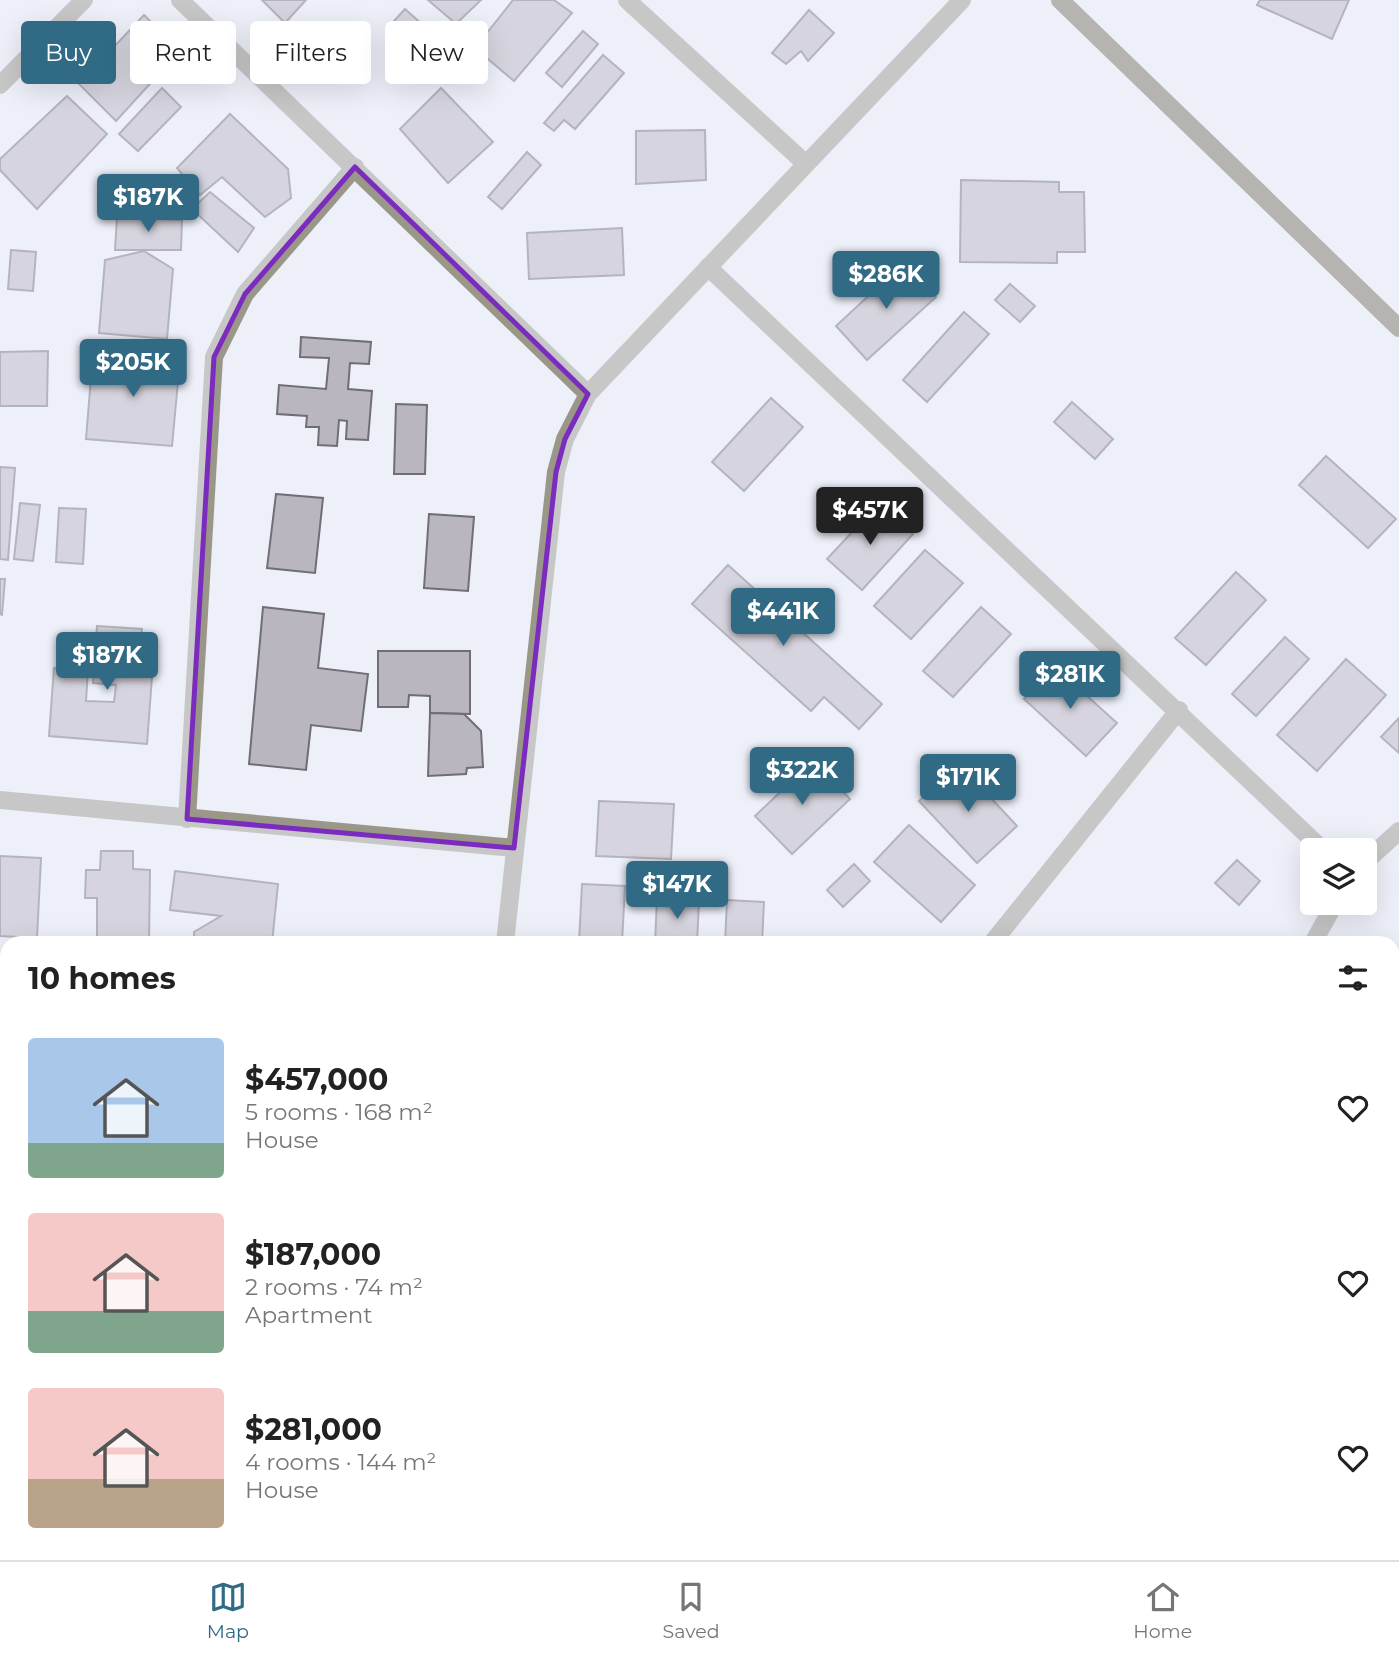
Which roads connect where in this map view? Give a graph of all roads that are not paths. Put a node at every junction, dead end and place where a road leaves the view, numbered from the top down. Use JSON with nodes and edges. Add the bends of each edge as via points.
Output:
{"nodes":[{"id":1,"x":84,"y":0,"type":"edge"},
{"id":2,"x":180,"y":0,"type":"edge"},
{"id":3,"x":627,"y":0,"type":"edge"},
{"id":4,"x":962,"y":0,"type":"edge"},
{"id":5,"x":1060,"y":0,"type":"edge"},
{"id":6,"x":0,"y":85,"type":"edge"},
{"id":7,"x":806,"y":164,"type":"junction"},
{"id":8,"x":355,"y":167,"type":"junction"},
{"id":9,"x":708,"y":267,"type":"junction"},
{"id":10,"x":1399,"y":328,"type":"edge"},
{"id":11,"x":588,"y":394,"type":"junction"},
{"id":12,"x":1179,"y":710,"type":"junction"},
{"id":13,"x":0,"y":800,"type":"edge"},
{"id":14,"x":187,"y":818,"type":"junction"},
{"id":15,"x":1399,"y":831,"type":"edge"},
{"id":16,"x":1312,"y":838,"type":"edge"},
{"id":17,"x":514,"y":848,"type":"junction"},
{"id":18,"x":1377,"y":851,"type":"edge"},
{"id":19,"x":1328,"y":915,"type":"edge"},
{"id":20,"x":506,"y":936,"type":"edge"},
{"id":21,"x":998,"y":936,"type":"edge"},
{"id":22,"x":1317,"y":936,"type":"edge"}],
"edges":[{"from":1,"to":6,"type":"street"},
{"from":2,"to":8,"type":"street"},
{"from":3,"to":7,"type":"street"},
{"from":4,"to":7,"type":"street"},
{"from":5,"to":10,"type":"street"},
{"from":7,"to":9,"type":"street"},
{"from":8,"to":11,"type":"street"},
{"from":8,"to":14,"type":"street","via":[[245,294],[214,357]]},
{"from":9,"to":11,"type":"street"},
{"from":9,"to":12,"type":"street"},
{"from":11,"to":17,"type":"street","via":[[565,439],[556,472]]},
{"from":12,"to":16,"type":"street"},
{"from":12,"to":21,"type":"street"},
{"from":13,"to":14,"type":"street"},
{"from":14,"to":17,"type":"street"},
{"from":15,"to":18,"type":"street"},
{"from":17,"to":20,"type":"street"},
{"from":19,"to":22,"type":"street"}]}
